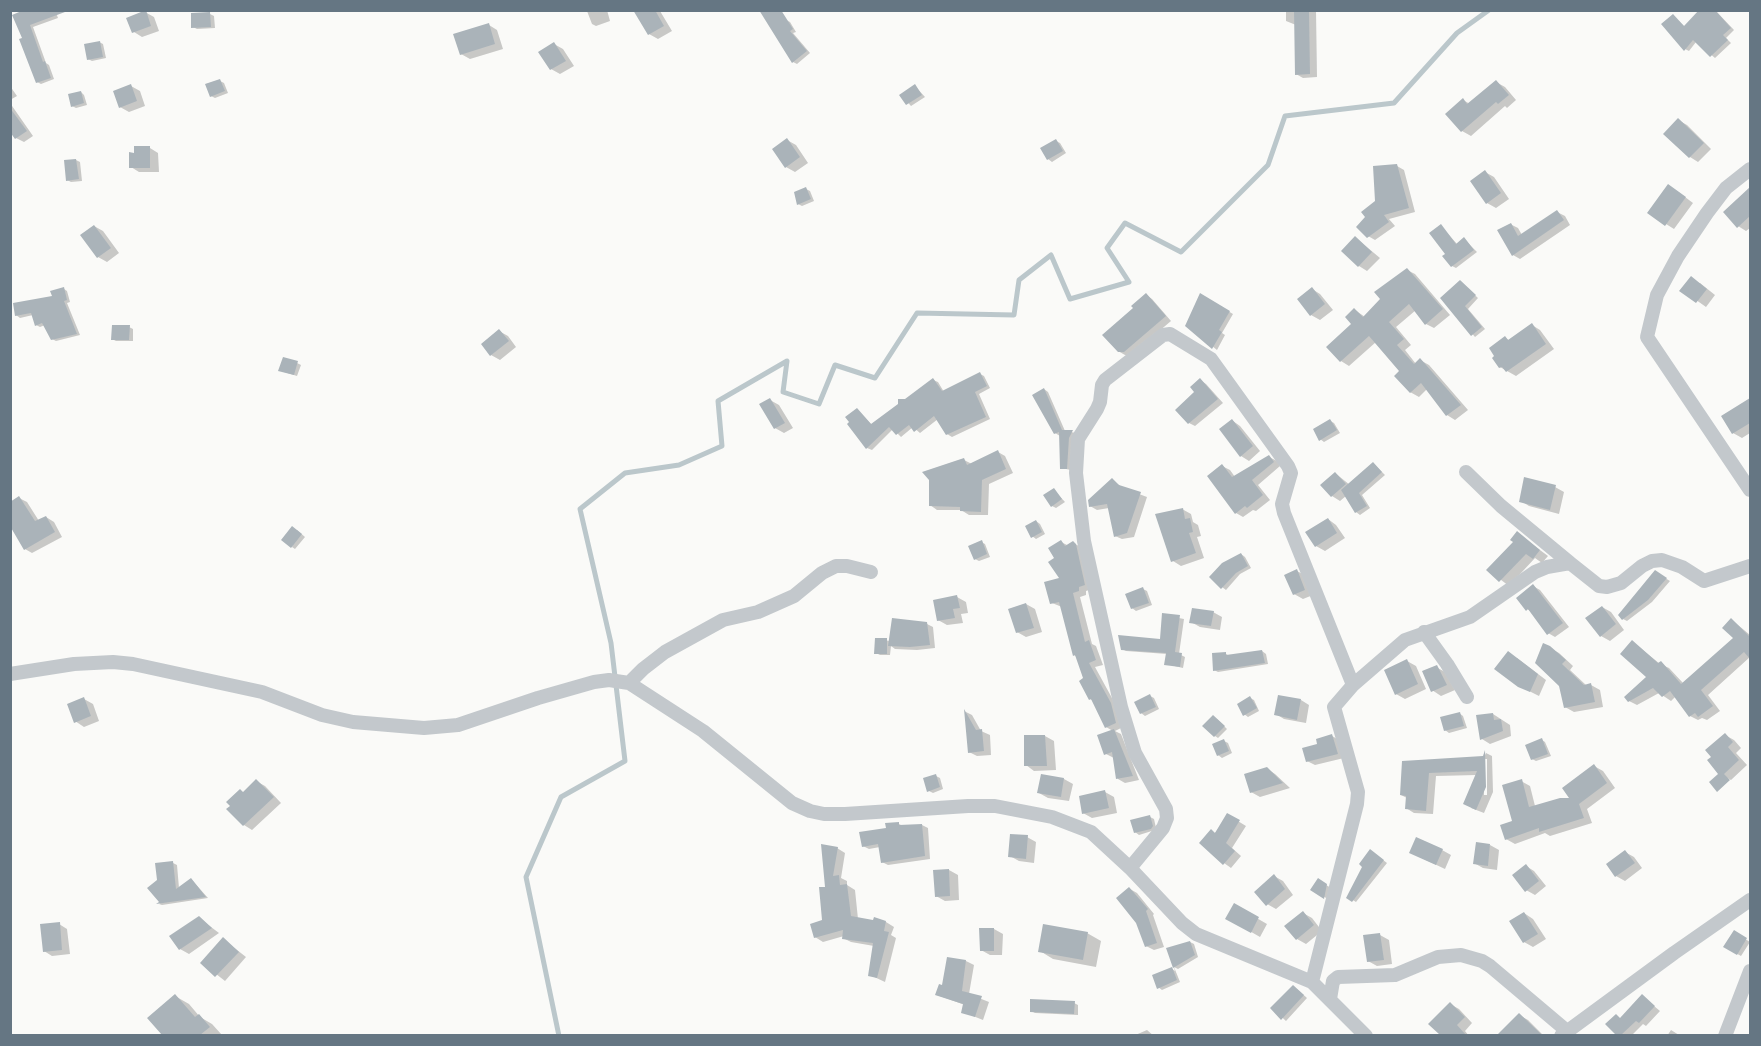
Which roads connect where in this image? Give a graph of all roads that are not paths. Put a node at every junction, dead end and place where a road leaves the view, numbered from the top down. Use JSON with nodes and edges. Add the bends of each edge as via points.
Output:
{"nodes":[{"id":1,"x":1750,"y":169,"type":"edge"},
{"id":2,"x":1466,"y":472,"type":"dead end"},
{"id":3,"x":1750,"y":490,"type":"edge"},
{"id":4,"x":1570,"y":563,"type":"junction"},
{"id":5,"x":1750,"y":566,"type":"edge"},
{"id":6,"x":871,"y":572,"type":"dead end"},
{"id":7,"x":1424,"y":632,"type":"junction"},
{"id":8,"x":10,"y":674,"type":"edge"},
{"id":9,"x":629,"y":683,"type":"junction"},
{"id":10,"x":1353,"y":685,"type":"junction"},
{"id":11,"x":1467,"y":697,"type":"dead end"},
{"id":12,"x":1130,"y":868,"type":"junction"},
{"id":13,"x":1750,"y":900,"type":"edge"},
{"id":14,"x":1750,"y":971,"type":"edge"},
{"id":15,"x":1312,"y":982,"type":"junction"},
{"id":16,"x":1330,"y":999,"type":"junction"},
{"id":17,"x":1564,"y":1033,"type":"edge"},
{"id":18,"x":1366,"y":1035,"type":"edge"},
{"id":19,"x":1725,"y":1035,"type":"edge"}],
"edges":[{"from":1,"to":3,"type":"street","via":[[1726,188],[1678,256],[1657,295],[1647,337]]},
{"from":2,"to":4,"type":"street"},
{"from":4,"to":5,"type":"street","via":[[1599,586],[1607,587],[1622,583],[1652,561],[1682,567],[1704,581]]},
{"from":4,"to":7,"type":"street","via":[[1535,572],[1470,617]]},
{"from":6,"to":9,"type":"street","via":[[836,566],[794,596],[758,612],[723,620],[664,652]]},
{"from":7,"to":10,"type":"street","via":[[1397,645]]},
{"from":7,"to":11,"type":"street"},
{"from":8,"to":9,"type":"street","via":[[74,664],[133,664],[262,692],[322,715],[353,722],[424,728],[458,725],[594,682]]},
{"from":9,"to":12,"type":"street","via":[[704,731],[792,803],[810,811],[845,814],[968,806],[1020,810],[1091,832]]},
{"from":10,"to":12,"type":"street","via":[[1284,513],[1282,504],[1292,473],[1211,359],[1170,334],[1163,335],[1105,380],[1097,409],[1078,439],[1076,473],[1084,542],[1120,707],[1135,753],[1166,809],[1163,828]]},
{"from":10,"to":15,"type":"street","via":[[1334,707],[1358,792],[1357,804]]},
{"from":12,"to":15,"type":"street","via":[[1196,934]]},
{"from":13,"to":17,"type":"street"},
{"from":14,"to":19,"type":"street"},
{"from":15,"to":16,"type":"street"},
{"from":16,"to":17,"type":"street","via":[[1333,981],[1338,977],[1395,975],[1438,957],[1461,956],[1490,966]]},
{"from":16,"to":18,"type":"street"}]}
